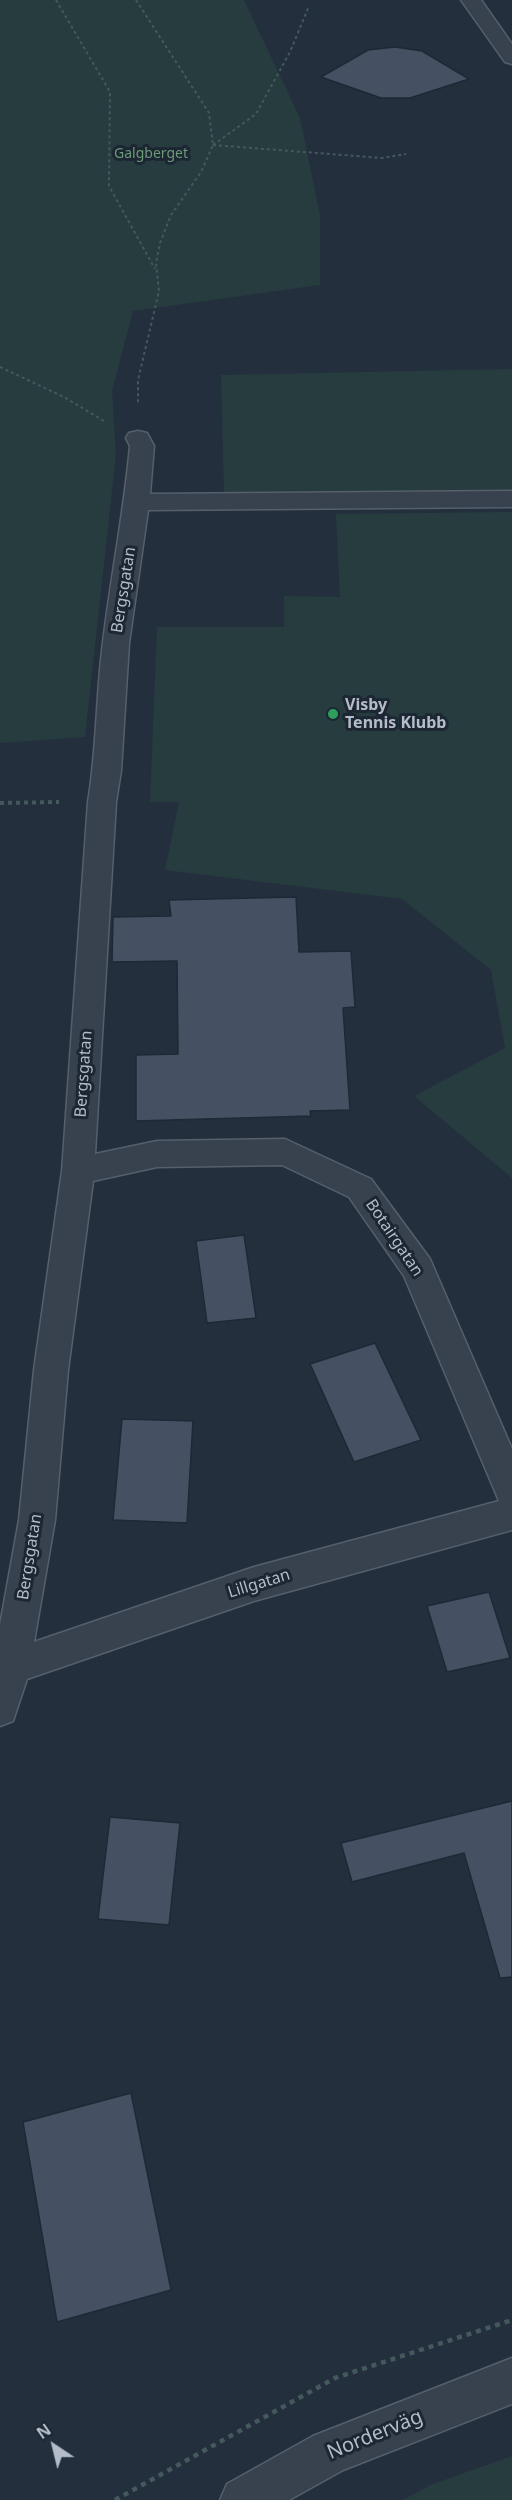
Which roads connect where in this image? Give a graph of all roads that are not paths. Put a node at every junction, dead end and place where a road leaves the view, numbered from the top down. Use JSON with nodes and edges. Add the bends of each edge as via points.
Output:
{"nodes":[{"id":1,"x":471,"y":0,"type":"edge"},
{"id":2,"x":512,"y":58,"type":"edge"},
{"id":3,"x":138,"y":438,"type":"road end"},
{"id":4,"x":512,"y":500,"type":"edge"},
{"id":5,"x":137,"y":502,"type":"junction"},
{"id":6,"x":78,"y":1170,"type":"junction"},
{"id":7,"x":512,"y":1490,"type":"edge"},
{"id":8,"x":512,"y":1514,"type":"edge"},
{"id":9,"x":11,"y":1667,"type":"junction"},
{"id":10,"x":0,"y":1708,"type":"edge"},
{"id":11,"x":512,"y":2381,"type":"edge"},
{"id":12,"x":243,"y":2500,"type":"edge"}],
"edges":[{"from":1,"to":2,"type":"street"},
{"from":3,"to":5,"type":"street","name":"Bergsgatan","via":[[142,446]]},
{"from":4,"to":5,"type":"street"},
{"from":5,"to":6,"type":"street","name":"Bergsgatan","via":[[116,643]]},
{"from":6,"to":7,"type":"street","name":"Botairgatan","via":[[157,1154],[285,1152],[360,1188],[418,1269]]},
{"from":6,"to":9,"type":"street","name":"Bergsgatan","via":[[51,1370],[37,1520]]},
{"from":8,"to":9,"type":"street","name":"Lillgatan","via":[[254,1584]]},
{"from":9,"to":10,"type":"street","name":"Bergsgatan"},
{"from":11,"to":12,"type":"street","name":"Norderväg","via":[[329,2452]]}]}
